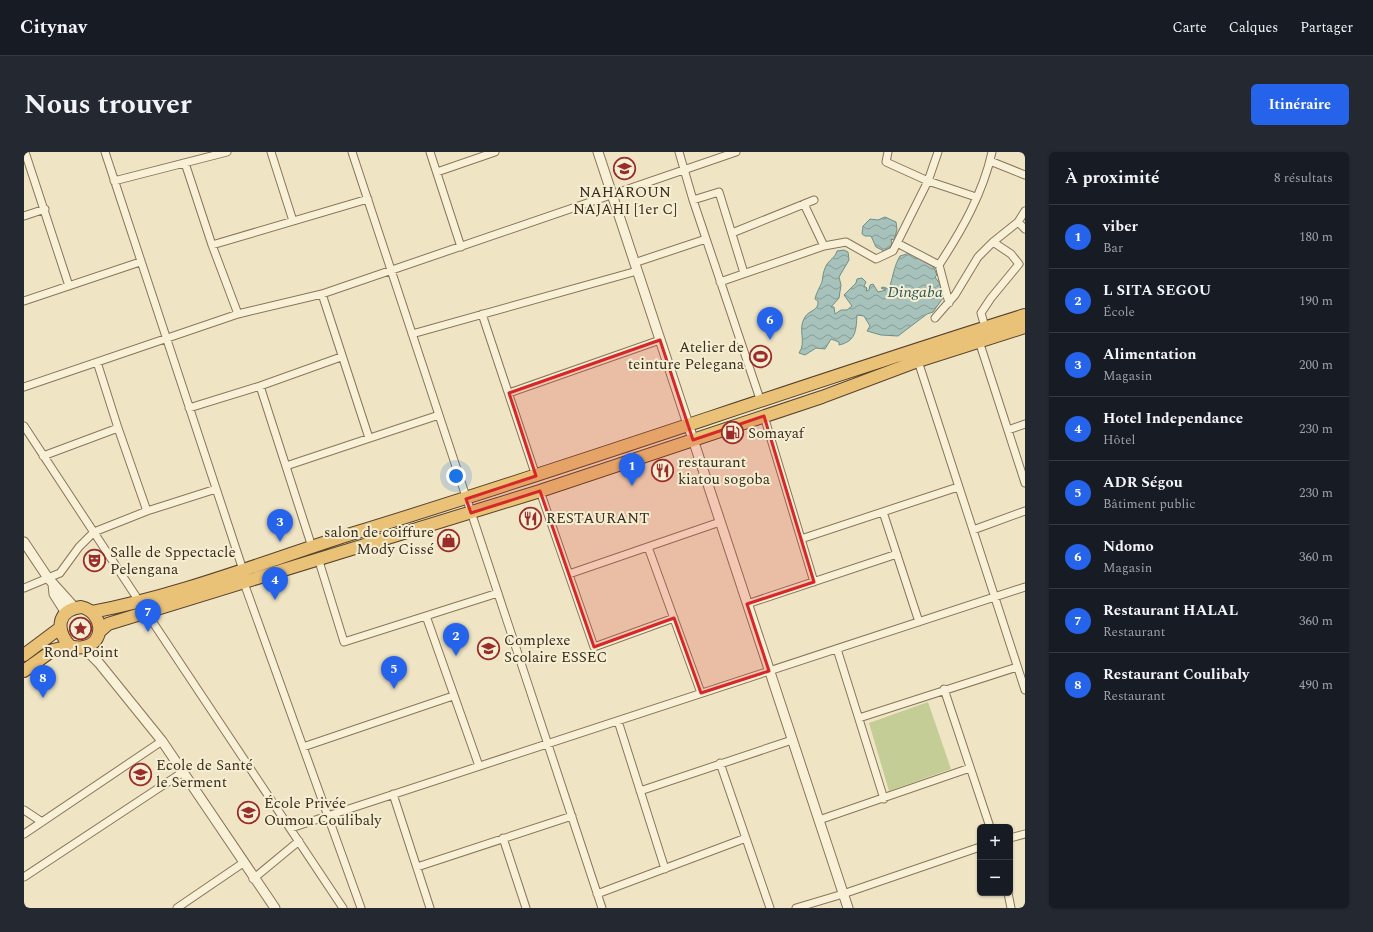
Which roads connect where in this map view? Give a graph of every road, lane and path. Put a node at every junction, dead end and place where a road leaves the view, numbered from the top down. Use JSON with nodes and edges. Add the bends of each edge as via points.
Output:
{"nodes":[{"id":1,"x":25,"y":152,"type":"edge"},
{"id":2,"x":105,"y":152,"type":"edge"},
{"id":3,"x":227,"y":152,"type":"edge"},
{"id":4,"x":271,"y":152,"type":"edge"},
{"id":5,"x":352,"y":152,"type":"edge"},
{"id":6,"x":430,"y":152,"type":"edge"},
{"id":7,"x":495,"y":152,"type":"edge"},
{"id":8,"x":598,"y":152,"type":"edge"},
{"id":9,"x":680,"y":152,"type":"edge"},
{"id":10,"x":736,"y":152,"type":"edge"},
{"id":11,"x":888,"y":152,"type":"edge"},
{"id":12,"x":938,"y":152,"type":"edge"},
{"id":13,"x":992,"y":152,"type":"edge"},
{"id":14,"x":990,"y":161,"type":"junction"},
{"id":15,"x":185,"y":163,"type":"junction"},
{"id":16,"x":685,"y":170,"type":"junction"},
{"id":17,"x":437,"y":172,"type":"junction"},
{"id":18,"x":1025,"y":175,"type":"edge"},
{"id":19,"x":114,"y":181,"type":"junction"},
{"id":20,"x":928,"y":181,"type":"junction"},
{"id":21,"x":612,"y":194,"type":"junction"},
{"id":22,"x":976,"y":197,"type":"junction"},
{"id":23,"x":368,"y":199,"type":"junction"},
{"id":24,"x":693,"y":200,"type":"junction"},
{"id":25,"x":814,"y":200,"type":"dead end"},
{"id":26,"x":804,"y":204,"type":"junction"},
{"id":27,"x":45,"y":209,"type":"junction"},
{"id":28,"x":1025,"y":211,"type":"edge"},
{"id":29,"x":24,"y":216,"type":"edge"},
{"id":30,"x":294,"y":221,"type":"junction"},
{"id":31,"x":1018,"y":222,"type":"junction"},
{"id":32,"x":1025,"y":229,"type":"edge"},
{"id":33,"x":732,"y":233,"type":"junction"},
{"id":34,"x":706,"y":239,"type":"junction"},
{"id":35,"x":993,"y":242,"type":"junction"},
{"id":36,"x":897,"y":243,"type":"junction"},
{"id":37,"x":212,"y":245,"type":"junction"},
{"id":38,"x":824,"y":246,"type":"junction"},
{"id":39,"x":461,"y":247,"type":"junction"},
{"id":40,"x":140,"y":262,"type":"junction"},
{"id":41,"x":939,"y":265,"type":"junction"},
{"id":42,"x":636,"y":267,"type":"junction"},
{"id":43,"x":393,"y":270,"type":"junction"},
{"id":44,"x":744,"y":273,"type":"junction"},
{"id":45,"x":720,"y":282,"type":"junction"},
{"id":46,"x":69,"y":286,"type":"junction"},
{"id":47,"x":322,"y":294,"type":"junction"},
{"id":48,"x":24,"y":301,"type":"edge"},
{"id":49,"x":949,"y":303,"type":"junction"},
{"id":50,"x":238,"y":314,"type":"junction"},
{"id":51,"x":482,"y":314,"type":"junction"},
{"id":52,"x":1025,"y":315,"type":"edge"},
{"id":53,"x":935,"y":318,"type":"dead end"},
{"id":54,"x":985,"y":327,"type":"junction"},
{"id":55,"x":1025,"y":327,"type":"edge"},
{"id":56,"x":412,"y":334,"type":"junction"},
{"id":57,"x":168,"y":338,"type":"junction"},
{"id":58,"x":660,"y":340,"type":"junction"},
{"id":59,"x":979,"y":341,"type":"junction"},
{"id":60,"x":917,"y":355,"type":"junction"},
{"id":61,"x":341,"y":357,"type":"junction"},
{"id":62,"x":97,"y":362,"type":"junction"},
{"id":63,"x":260,"y":386,"type":"junction"},
{"id":64,"x":24,"y":387,"type":"edge"},
{"id":65,"x":509,"y":393,"type":"junction"},
{"id":66,"x":761,"y":402,"type":"junction"},
{"id":67,"x":189,"y":408,"type":"junction"},
{"id":68,"x":439,"y":415,"type":"junction"},
{"id":69,"x":764,"y":416,"type":"junction"},
{"id":70,"x":1025,"y":424,"type":"edge"},
{"id":71,"x":24,"y":426,"type":"edge"},
{"id":72,"x":690,"y":426,"type":"junction"},
{"id":73,"x":118,"y":428,"type":"junction"},
{"id":74,"x":1008,"y":430,"type":"junction"},
{"id":75,"x":369,"y":438,"type":"junction"},
{"id":76,"x":693,"y":440,"type":"junction"},
{"id":77,"x":43,"y":456,"type":"junction"},
{"id":78,"x":286,"y":466,"type":"junction"},
{"id":79,"x":536,"y":476,"type":"junction"},
{"id":80,"x":1025,"y":483,"type":"edge"},
{"id":81,"x":958,"y":487,"type":"junction"},
{"id":82,"x":216,"y":489,"type":"junction"},
{"id":83,"x":540,"y":491,"type":"junction"},
{"id":84,"x":466,"y":499,"type":"junction"},
{"id":85,"x":147,"y":511,"type":"junction"},
{"id":86,"x":1025,"y":511,"type":"edge"},
{"id":87,"x":883,"y":512,"type":"junction"},
{"id":88,"x":471,"y":513,"type":"junction"},
{"id":89,"x":720,"y":522,"type":"junction"},
{"id":90,"x":973,"y":530,"type":"junction"},
{"id":91,"x":94,"y":532,"type":"junction"},
{"id":92,"x":801,"y":540,"type":"junction"},
{"id":93,"x":24,"y":542,"type":"edge"},
{"id":94,"x":312,"y":547,"type":"junction"},
{"id":95,"x":648,"y":547,"type":"junction"},
{"id":96,"x":897,"y":554,"type":"junction"},
{"id":97,"x":318,"y":558,"type":"junction"},
{"id":98,"x":243,"y":570,"type":"junction"},
{"id":99,"x":569,"y":574,"type":"junction"},
{"id":100,"x":50,"y":581,"type":"junction"},
{"id":101,"x":814,"y":582,"type":"junction"},
{"id":102,"x":244,"y":583,"type":"junction"},
{"id":103,"x":1025,"y":587,"type":"edge"},
{"id":104,"x":24,"y":588,"type":"edge"},
{"id":105,"x":498,"y":593,"type":"junction"},
{"id":106,"x":995,"y":597,"type":"junction"},
{"id":107,"x":139,"y":601,"type":"junction"},
{"id":108,"x":747,"y":604,"type":"junction"},
{"id":109,"x":71,"y":610,"type":"junction"},
{"id":110,"x":92,"y":612,"type":"junction"},
{"id":111,"x":146,"y":612,"type":"junction"},
{"id":112,"x":426,"y":616,"type":"junction"},
{"id":113,"x":674,"y":618,"type":"junction"},
{"id":114,"x":919,"y":622,"type":"junction"},
{"id":115,"x":60,"y":628,"type":"junction"},
{"id":116,"x":97,"y":636,"type":"junction"},
{"id":117,"x":70,"y":646,"type":"junction"},
{"id":118,"x":83,"y":647,"type":"junction"},
{"id":119,"x":837,"y":649,"type":"junction"},
{"id":120,"x":24,"y":655,"type":"edge"},
{"id":121,"x":99,"y":663,"type":"junction"},
{"id":122,"x":1017,"y":667,"type":"junction"},
{"id":123,"x":24,"y":671,"type":"edge"},
{"id":124,"x":769,"y":671,"type":"junction"},
{"id":125,"x":944,"y":689,"type":"junction"},
{"id":126,"x":1025,"y":690,"type":"edge"},
{"id":127,"x":701,"y":693,"type":"junction"},
{"id":128,"x":453,"y":696,"type":"junction"},
{"id":129,"x":859,"y":718,"type":"junction"},
{"id":130,"x":618,"y":721,"type":"junction"},
{"id":131,"x":792,"y":740,"type":"junction"},
{"id":132,"x":162,"y":741,"type":"junction"},
{"id":133,"x":548,"y":743,"type":"junction"},
{"id":134,"x":303,"y":747,"type":"junction"},
{"id":135,"x":720,"y":763,"type":"junction"},
{"id":136,"x":479,"y":766,"type":"junction"},
{"id":137,"x":970,"y":768,"type":"junction"},
{"id":138,"x":183,"y":772,"type":"junction"},
{"id":139,"x":640,"y":791,"type":"junction"},
{"id":140,"x":393,"y":794,"type":"junction"},
{"id":141,"x":884,"y":799,"type":"junction"},
{"id":142,"x":24,"y":810,"type":"edge"},
{"id":143,"x":327,"y":815,"type":"junction"},
{"id":144,"x":572,"y":816,"type":"junction"},
{"id":145,"x":819,"y":820,"type":"junction"},
{"id":146,"x":42,"y":822,"type":"junction"},
{"id":147,"x":989,"y":824,"type":"edge"},
{"id":148,"x":291,"y":828,"type":"junction"},
{"id":149,"x":24,"y":834,"type":"edge"},
{"id":150,"x":1025,"y":834,"type":"edge"},
{"id":151,"x":1013,"y":837,"type":"edge"},
{"id":152,"x":503,"y":838,"type":"junction"},
{"id":153,"x":746,"y":838,"type":"junction"},
{"id":154,"x":299,"y":841,"type":"junction"},
{"id":155,"x":977,"y":848,"type":"edge"},
{"id":156,"x":243,"y":863,"type":"junction"},
{"id":157,"x":417,"y":867,"type":"junction"},
{"id":158,"x":665,"y":869,"type":"junction"},
{"id":159,"x":24,"y":877,"type":"edge"},
{"id":160,"x":253,"y":878,"type":"junction"},
{"id":161,"x":597,"y":894,"type":"junction"},
{"id":162,"x":843,"y":894,"type":"junction"},
{"id":163,"x":1009,"y":896,"type":"edge"},
{"id":164,"x":177,"y":908,"type":"edge"},
{"id":165,"x":275,"y":908,"type":"edge"},
{"id":166,"x":343,"y":908,"type":"edge"},
{"id":167,"x":361,"y":908,"type":"edge"},
{"id":168,"x":430,"y":908,"type":"edge"},
{"id":169,"x":526,"y":908,"type":"edge"},
{"id":170,"x":602,"y":908,"type":"edge"},
{"id":171,"x":770,"y":908,"type":"edge"},
{"id":172,"x":796,"y":908,"type":"edge"},
{"id":173,"x":848,"y":908,"type":"edge"},
{"id":174,"x":1011,"y":908,"type":"edge"}],
"edges":[{"from":1,"to":27,"type":"street"},
{"from":2,"to":19,"type":"street"},
{"from":3,"to":15,"type":"street"},
{"from":4,"to":30,"type":"street"},
{"from":5,"to":23,"type":"street"},
{"from":6,"to":17,"type":"street"},
{"from":7,"to":17,"type":"street"},
{"from":8,"to":21,"type":"street"},
{"from":9,"to":16,"type":"street"},
{"from":10,"to":16,"type":"street"},
{"from":11,"to":20,"type":"street","via":[[886,162]]},
{"from":12,"to":20,"type":"street"},
{"from":13,"to":14,"type":"street"},
{"from":14,"to":18,"type":"street"},
{"from":14,"to":22,"type":"street"},
{"from":15,"to":19,"type":"street"},
{"from":15,"to":37,"type":"street"},
{"from":16,"to":21,"type":"street"},
{"from":16,"to":24,"type":"street"},
{"from":17,"to":39,"type":"street"},
{"from":19,"to":40,"type":"street"},
{"from":20,"to":22,"type":"street"},
{"from":20,"to":36,"type":"street"},
{"from":21,"to":39,"type":"street"},
{"from":21,"to":42,"type":"street"},
{"from":22,"to":41,"type":"street","via":[[960,233]]},
{"from":23,"to":30,"type":"street"},
{"from":23,"to":43,"type":"street"},
{"from":24,"to":33,"type":"street","via":[[719,192]]},
{"from":24,"to":34,"type":"street"},
{"from":25,"to":26,"type":"street"},
{"from":26,"to":33,"type":"street"},
{"from":26,"to":38,"type":"street"},
{"from":27,"to":29,"type":"street"},
{"from":27,"to":46,"type":"street"},
{"from":28,"to":31,"type":"street"},
{"from":30,"to":37,"type":"street"},
{"from":31,"to":32,"type":"street"},
{"from":31,"to":35,"type":"street"},
{"from":33,"to":44,"type":"street"},
{"from":34,"to":42,"type":"street"},
{"from":34,"to":45,"type":"street"},
{"from":35,"to":49,"type":"street","via":[[978,257]]},
{"from":35,"to":54,"type":"street","via":[[1011,254],[1019,264],[981,313]]},
{"from":36,"to":38,"type":"street","via":[[893,251],[876,259],[846,242]]},
{"from":36,"to":41,"type":"street"},
{"from":37,"to":50,"type":"street"},
{"from":38,"to":44,"type":"street"},
{"from":39,"to":43,"type":"street"},
{"from":40,"to":46,"type":"street"},
{"from":40,"to":57,"type":"street"},
{"from":41,"to":49,"type":"street"},
{"from":42,"to":51,"type":"street"},
{"from":42,"to":58,"type":"street"},
{"from":43,"to":47,"type":"street"},
{"from":43,"to":56,"type":"street"},
{"from":44,"to":45,"type":"street"},
{"from":45,"to":66,"type":"street"},
{"from":46,"to":48,"type":"street"},
{"from":47,"to":50,"type":"street"},
{"from":47,"to":61,"type":"street"},
{"from":49,"to":53,"type":"street"},
{"from":50,"to":57,"type":"street"},
{"from":51,"to":56,"type":"street"},
{"from":51,"to":65,"type":"street"},
{"from":52,"to":54,"type":"highway"},
{"from":54,"to":60,"type":"highway"},
{"from":55,"to":59,"type":"highway"},
{"from":56,"to":68,"type":"street"},
{"from":57,"to":62,"type":"street"},
{"from":57,"to":67,"type":"street"},
{"from":58,"to":65,"type":"street"},
{"from":58,"to":72,"type":"street"},
{"from":59,"to":60,"type":"highway"},
{"from":59,"to":74,"type":"street"},
{"from":60,"to":66,"type":"highway"},
{"from":60,"to":69,"type":"highway","via":[[822,397]]},
{"from":60,"to":81,"type":"street"},
{"from":61,"to":63,"type":"street"},
{"from":61,"to":75,"type":"street"},
{"from":62,"to":64,"type":"street"},
{"from":62,"to":73,"type":"street"},
{"from":63,"to":67,"type":"street"},
{"from":63,"to":78,"type":"street"},
{"from":65,"to":79,"type":"street"},
{"from":66,"to":72,"type":"highway"},
{"from":67,"to":82,"type":"street"},
{"from":68,"to":75,"type":"street"},
{"from":68,"to":84,"type":"street"},
{"from":69,"to":76,"type":"highway"},
{"from":69,"to":92,"type":"street"},
{"from":70,"to":74,"type":"street"},
{"from":71,"to":77,"type":"street"},
{"from":72,"to":76,"type":"street"},
{"from":72,"to":79,"type":"highway"},
{"from":73,"to":77,"type":"street"},
{"from":73,"to":85,"type":"street"},
{"from":74,"to":80,"type":"street"},
{"from":75,"to":78,"type":"street"},
{"from":76,"to":83,"type":"highway"},
{"from":76,"to":89,"type":"street"},
{"from":77,"to":91,"type":"street"},
{"from":78,"to":94,"type":"street"},
{"from":79,"to":84,"type":"highway"},
{"from":81,"to":87,"type":"street"},
{"from":81,"to":90,"type":"street"},
{"from":82,"to":85,"type":"street"},
{"from":82,"to":98,"type":"street"},
{"from":83,"to":88,"type":"highway"},
{"from":83,"to":99,"type":"street"},
{"from":84,"to":88,"type":"street"},
{"from":84,"to":94,"type":"highway"},
{"from":85,"to":91,"type":"street"},
{"from":86,"to":90,"type":"street"},
{"from":87,"to":92,"type":"street"},
{"from":87,"to":96,"type":"street"},
{"from":88,"to":97,"type":"highway"},
{"from":88,"to":105,"type":"street"},
{"from":89,"to":95,"type":"street"},
{"from":89,"to":108,"type":"street"},
{"from":90,"to":106,"type":"street"},
{"from":91,"to":100,"type":"street","via":[[60,573]]},
{"from":91,"to":107,"type":"street"},
{"from":92,"to":101,"type":"street"},
{"from":93,"to":100,"type":"street"},
{"from":94,"to":98,"type":"highway"},
{"from":95,"to":99,"type":"street"},
{"from":95,"to":113,"type":"street"},
{"from":96,"to":101,"type":"street"},
{"from":96,"to":114,"type":"street"},
{"from":97,"to":102,"type":"highway"},
{"from":97,"to":112,"type":"street","via":[[344,642]]},
{"from":98,"to":107,"type":"highway"},
{"from":99,"to":113,"type":"street","via":[[594,647]]},
{"from":100,"to":104,"type":"street"},
{"from":100,"to":109,"type":"street","via":[[60,590]]},
{"from":101,"to":108,"type":"street"},
{"from":102,"to":111,"type":"highway"},
{"from":102,"to":134,"type":"street"},
{"from":103,"to":106,"type":"street"},
{"from":105,"to":112,"type":"street"},
{"from":105,"to":133,"type":"street"},
{"from":106,"to":114,"type":"street"},
{"from":106,"to":122,"type":"street"},
{"from":107,"to":110,"type":"highway"},
{"from":108,"to":124,"type":"street"},
{"from":109,"to":110,"type":"highway","via":[[87,609]]},
{"from":109,"to":115,"type":"highway","via":[[62,618]]},
{"from":110,"to":116,"type":"highway","via":[[99,624]]},
{"from":111,"to":116,"type":"highway","via":[[108,624]]},
{"from":111,"to":148,"type":"street"},
{"from":112,"to":128,"type":"street"},
{"from":113,"to":127,"type":"street"},
{"from":114,"to":119,"type":"street"},
{"from":115,"to":117,"type":"highway","via":[[64,640]]},
{"from":115,"to":120,"type":"highway"},
{"from":116,"to":118,"type":"highway"},
{"from":116,"to":121,"type":"street"},
{"from":117,"to":118,"type":"highway"},
{"from":117,"to":123,"type":"highway","via":[[53,650]]},
{"from":118,"to":121,"type":"street"},
{"from":119,"to":124,"type":"street"},
{"from":119,"to":129,"type":"street"},
{"from":121,"to":132,"type":"street"},
{"from":122,"to":125,"type":"street"},
{"from":122,"to":126,"type":"street"},
{"from":124,"to":127,"type":"street"},
{"from":124,"to":131,"type":"street"},
{"from":125,"to":129,"type":"street"},
{"from":125,"to":137,"type":"street"},
{"from":127,"to":130,"type":"street"},
{"from":128,"to":134,"type":"street"},
{"from":128,"to":136,"type":"street"},
{"from":129,"to":141,"type":"street"},
{"from":130,"to":133,"type":"street"},
{"from":130,"to":139,"type":"street"},
{"from":131,"to":135,"type":"street"},
{"from":131,"to":145,"type":"street"},
{"from":132,"to":138,"type":"street"},
{"from":132,"to":146,"type":"street"},
{"from":133,"to":136,"type":"street"},
{"from":133,"to":144,"type":"street"},
{"from":134,"to":143,"type":"street"},
{"from":135,"to":139,"type":"street"},
{"from":135,"to":153,"type":"street"},
{"from":136,"to":140,"type":"street"},
{"from":137,"to":141,"type":"street"},
{"from":137,"to":147,"type":"street"},
{"from":138,"to":156,"type":"street"},
{"from":138,"to":159,"type":"street"},
{"from":139,"to":158,"type":"street"},
{"from":140,"to":143,"type":"street"},
{"from":140,"to":157,"type":"street"},
{"from":141,"to":145,"type":"street"},
{"from":142,"to":146,"type":"street"},
{"from":143,"to":148,"type":"street"},
{"from":143,"to":167,"type":"street"},
{"from":144,"to":152,"type":"street"},
{"from":144,"to":161,"type":"street"},
{"from":145,"to":162,"type":"street"},
{"from":146,"to":149,"type":"street"},
{"from":148,"to":154,"type":"street"},
{"from":150,"to":151,"type":"street"},
{"from":152,"to":157,"type":"street"},
{"from":152,"to":169,"type":"street"},
{"from":153,"to":158,"type":"street"},
{"from":153,"to":171,"type":"street"},
{"from":154,"to":160,"type":"street"},
{"from":154,"to":166,"type":"street"},
{"from":155,"to":162,"type":"street"},
{"from":156,"to":160,"type":"street"},
{"from":156,"to":164,"type":"street"},
{"from":157,"to":168,"type":"street"},
{"from":158,"to":161,"type":"street"},
{"from":160,"to":165,"type":"street"},
{"from":161,"to":170,"type":"street"},
{"from":162,"to":172,"type":"street"},
{"from":162,"to":173,"type":"street"},
{"from":163,"to":174,"type":"street"}]}
